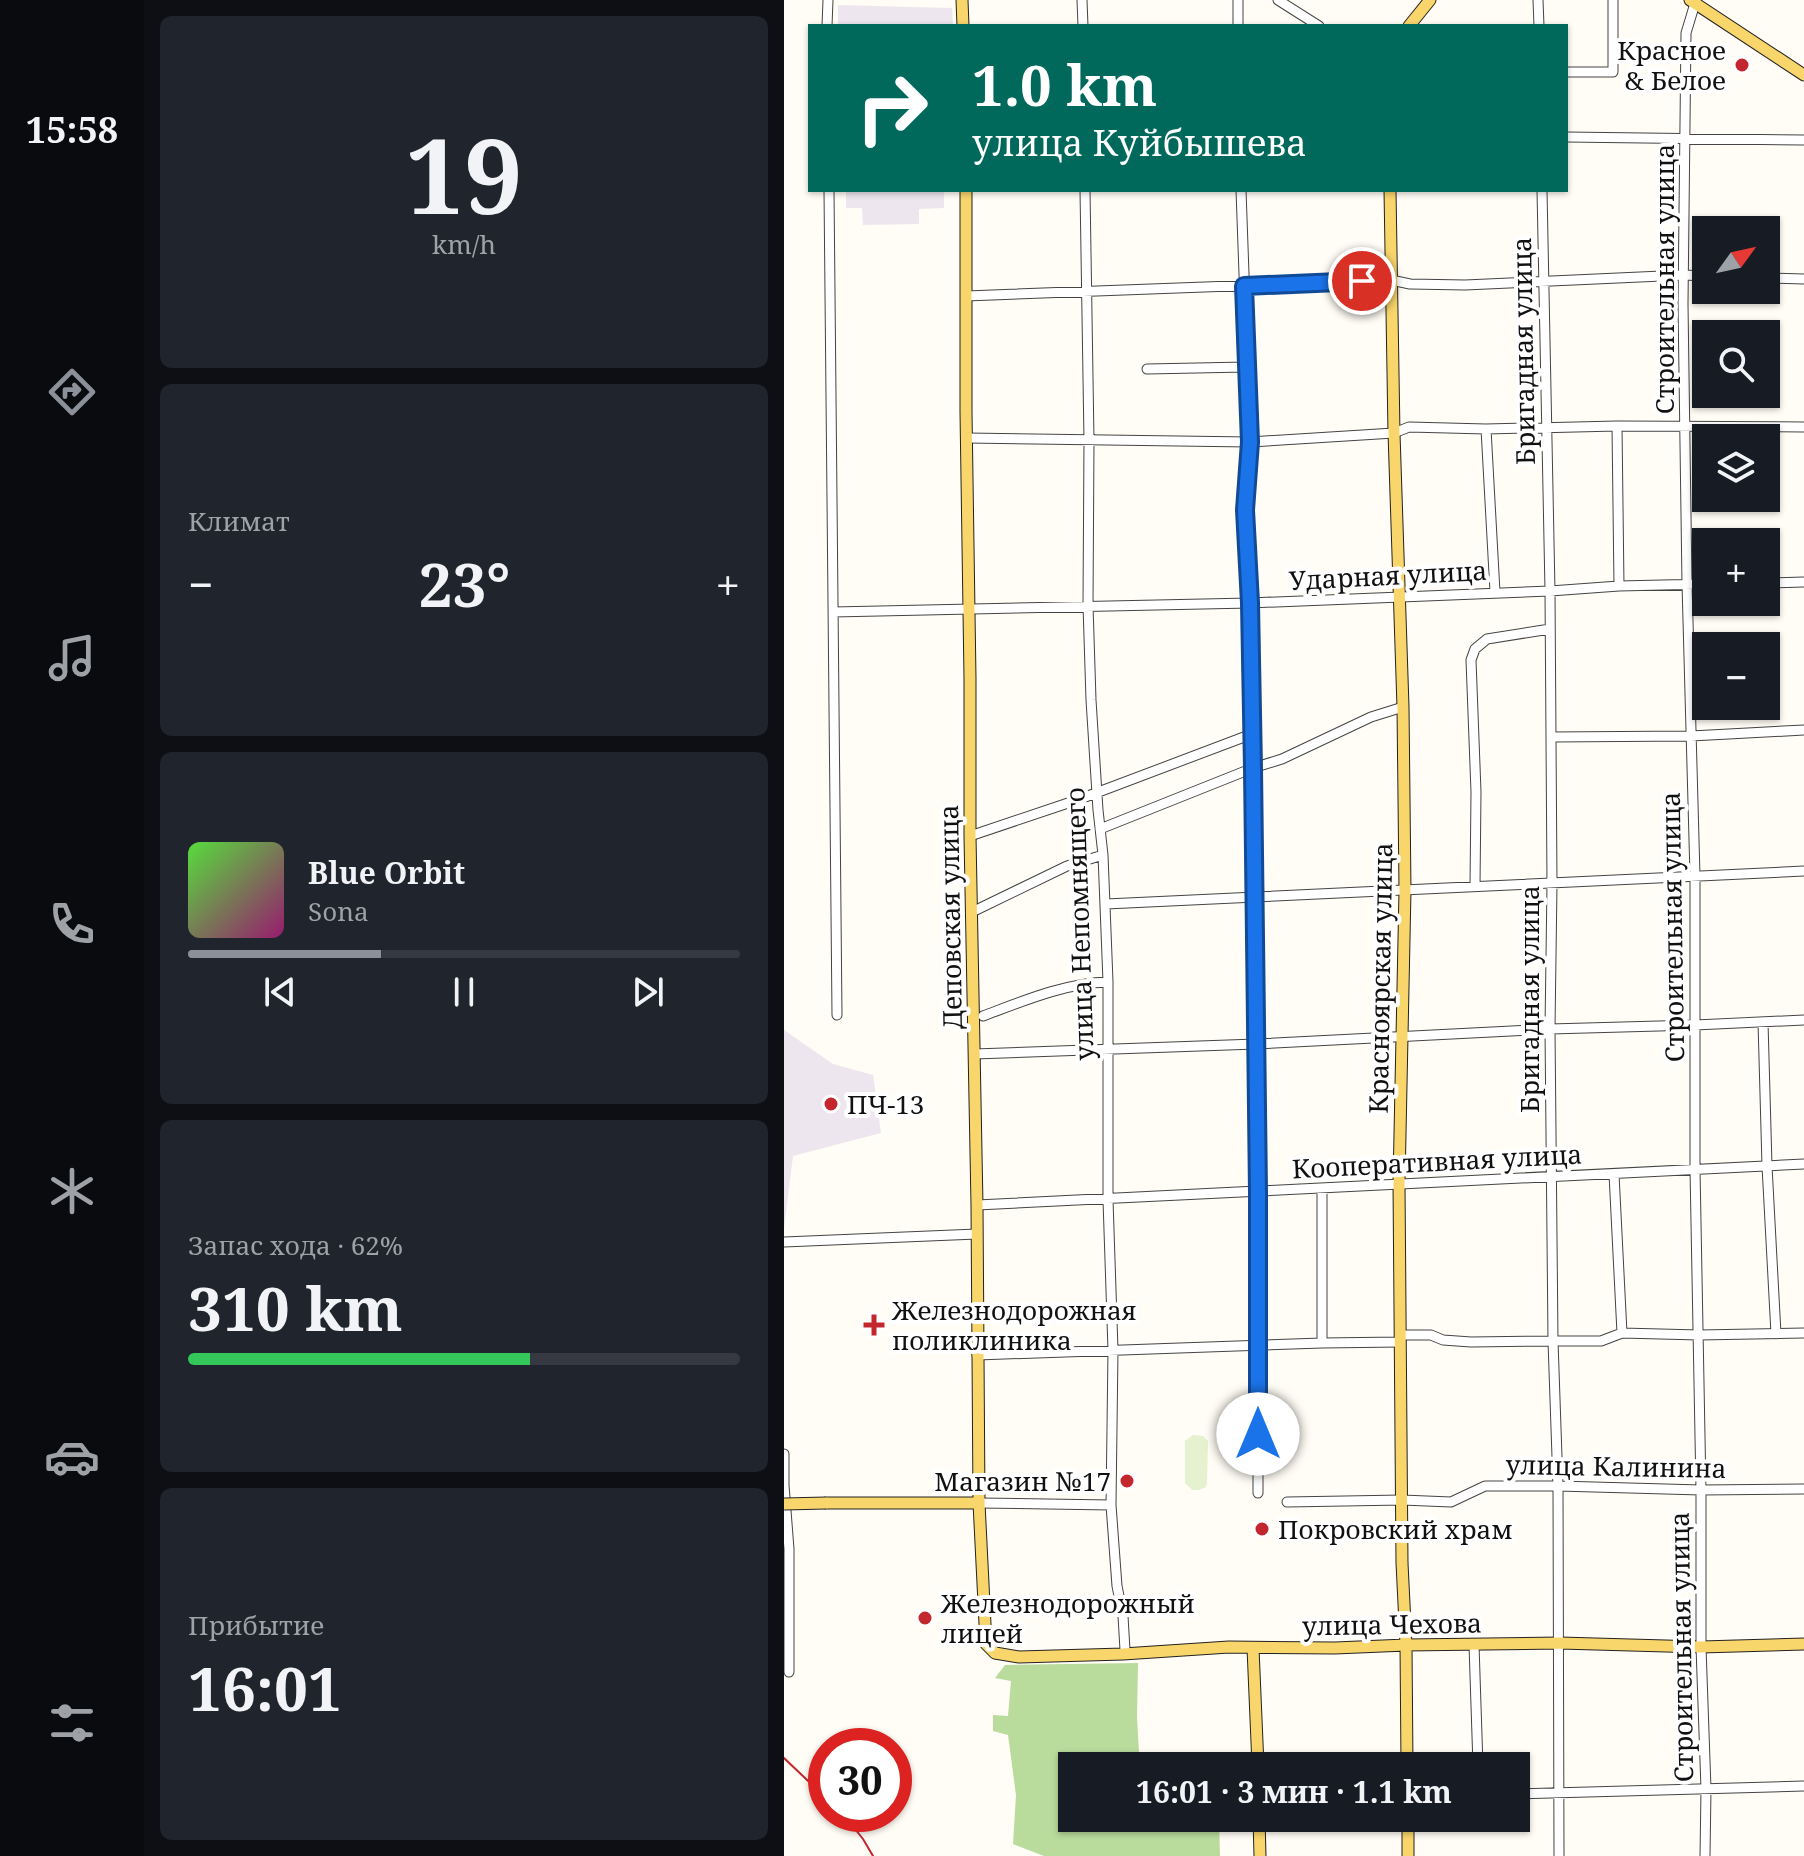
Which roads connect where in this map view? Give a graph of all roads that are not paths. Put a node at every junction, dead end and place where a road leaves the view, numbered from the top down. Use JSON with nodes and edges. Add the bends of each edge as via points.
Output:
{"nodes":[{"id":1,"x":827,"y":0,"type":"edge"},
{"id":2,"x":962,"y":0,"type":"edge"},
{"id":3,"x":1082,"y":0,"type":"edge"},
{"id":4,"x":1238,"y":0,"type":"edge"},
{"id":5,"x":1278,"y":0,"type":"edge"},
{"id":6,"x":1430,"y":0,"type":"edge"},
{"id":7,"x":1538,"y":0,"type":"edge"},
{"id":8,"x":1613,"y":0,"type":"edge"},
{"id":9,"x":1694,"y":1,"type":"edge"},
{"id":10,"x":827,"y":24,"type":"edge"},
{"id":11,"x":963,"y":24,"type":"edge"},
{"id":12,"x":1083,"y":24,"type":"edge"},
{"id":13,"x":1238,"y":24,"type":"edge"},
{"id":14,"x":1316,"y":24,"type":"edge"},
{"id":15,"x":1411,"y":24,"type":"edge"},
{"id":16,"x":1539,"y":24,"type":"edge"},
{"id":17,"x":1568,"y":72,"type":"edge"},
{"id":18,"x":1804,"y":75,"type":"edge"},
{"id":19,"x":1568,"y":137,"type":"edge"},
{"id":20,"x":1686,"y":139,"type":"junction"},
{"id":21,"x":1804,"y":140,"type":"edge"},
{"id":22,"x":829,"y":192,"type":"edge"},
{"id":23,"x":966,"y":192,"type":"edge"},
{"id":24,"x":1085,"y":192,"type":"edge"},
{"id":25,"x":1241,"y":192,"type":"edge"},
{"id":26,"x":1390,"y":192,"type":"edge"},
{"id":27,"x":1542,"y":192,"type":"edge"},
{"id":28,"x":1684,"y":275,"type":"junction"},
{"id":29,"x":1692,"y":275,"type":"edge"},
{"id":30,"x":1780,"y":278,"type":"edge"},
{"id":31,"x":1804,"y":279,"type":"edge"},
{"id":32,"x":1391,"y":280,"type":"junction"},
{"id":33,"x":1543,"y":280,"type":"junction"},
{"id":34,"x":1244,"y":286,"type":"junction"},
{"id":35,"x":1087,"y":291,"type":"junction"},
{"id":36,"x":966,"y":296,"type":"junction"},
{"id":37,"x":1246,"y":367,"type":"junction"},
{"id":38,"x":1147,"y":369,"type":"dead end"},
{"id":39,"x":1617,"y":426,"type":"junction"},
{"id":40,"x":1545,"y":427,"type":"junction"},
{"id":41,"x":1686,"y":427,"type":"junction"},
{"id":42,"x":1804,"y":427,"type":"edge"},
{"id":43,"x":1486,"y":429,"type":"junction"},
{"id":44,"x":1394,"y":433,"type":"junction"},
{"id":45,"x":967,"y":438,"type":"junction"},
{"id":46,"x":1089,"y":440,"type":"junction"},
{"id":47,"x":1250,"y":442,"type":"junction"},
{"id":48,"x":1804,"y":582,"type":"edge"},
{"id":49,"x":1780,"y":583,"type":"edge"},
{"id":50,"x":1687,"y":584,"type":"junction"},
{"id":51,"x":1692,"y":584,"type":"edge"},
{"id":52,"x":1619,"y":586,"type":"junction"},
{"id":53,"x":1550,"y":591,"type":"junction"},
{"id":54,"x":1495,"y":592,"type":"junction"},
{"id":55,"x":1400,"y":596,"type":"junction"},
{"id":56,"x":1250,"y":603,"type":"junction"},
{"id":57,"x":1088,"y":605,"type":"junction"},
{"id":58,"x":969,"y":609,"type":"junction"},
{"id":59,"x":833,"y":612,"type":"junction"},
{"id":60,"x":1550,"y":629,"type":"junction"},
{"id":61,"x":1403,"y":707,"type":"junction"},
{"id":62,"x":1804,"y":730,"type":"edge"},
{"id":63,"x":1252,"y":734,"type":"junction"},
{"id":64,"x":1691,"y":736,"type":"junction"},
{"id":65,"x":1551,"y":737,"type":"junction"},
{"id":66,"x":1253,"y":768,"type":"junction"},
{"id":67,"x":1096,"y":791,"type":"junction"},
{"id":68,"x":1100,"y":829,"type":"junction"},
{"id":69,"x":970,"y":836,"type":"junction"},
{"id":70,"x":1103,"y":855,"type":"junction"},
{"id":71,"x":1804,"y":871,"type":"edge"},
{"id":72,"x":1695,"y":876,"type":"junction"},
{"id":73,"x":1552,"y":884,"type":"junction"},
{"id":74,"x":1475,"y":886,"type":"junction"},
{"id":75,"x":1405,"y":890,"type":"junction"},
{"id":76,"x":1253,"y":897,"type":"junction"},
{"id":77,"x":1106,"y":904,"type":"junction"},
{"id":78,"x":972,"y":912,"type":"junction"},
{"id":79,"x":1108,"y":982,"type":"junction"},
{"id":80,"x":837,"y":1015,"type":"dead end"},
{"id":81,"x":983,"y":1016,"type":"dead end"},
{"id":82,"x":1804,"y":1020,"type":"edge"},
{"id":83,"x":1763,"y":1022,"type":"junction"},
{"id":84,"x":1695,"y":1025,"type":"junction"},
{"id":85,"x":1550,"y":1029,"type":"junction"},
{"id":86,"x":1402,"y":1037,"type":"junction"},
{"id":87,"x":1256,"y":1044,"type":"junction"},
{"id":88,"x":1107,"y":1049,"type":"junction"},
{"id":89,"x":974,"y":1054,"type":"junction"},
{"id":90,"x":1804,"y":1164,"type":"edge"},
{"id":91,"x":1767,"y":1166,"type":"junction"},
{"id":92,"x":1695,"y":1169,"type":"junction"},
{"id":93,"x":1614,"y":1174,"type":"junction"},
{"id":94,"x":1552,"y":1177,"type":"junction"},
{"id":95,"x":1399,"y":1183,"type":"junction"},
{"id":96,"x":1322,"y":1188,"type":"junction"},
{"id":97,"x":1258,"y":1193,"type":"junction"},
{"id":98,"x":1108,"y":1200,"type":"junction"},
{"id":99,"x":977,"y":1205,"type":"junction"},
{"id":100,"x":977,"y":1234,"type":"junction"},
{"id":101,"x":784,"y":1242,"type":"edge"},
{"id":102,"x":1622,"y":1333,"type":"junction"},
{"id":103,"x":1804,"y":1333,"type":"edge"},
{"id":104,"x":1776,"y":1334,"type":"junction"},
{"id":105,"x":1699,"y":1335,"type":"junction"},
{"id":106,"x":1400,"y":1338,"type":"junction"},
{"id":107,"x":1553,"y":1341,"type":"junction"},
{"id":108,"x":1322,"y":1343,"type":"junction"},
{"id":109,"x":1258,"y":1345,"type":"junction"},
{"id":110,"x":1113,"y":1350,"type":"junction"},
{"id":111,"x":977,"y":1355,"type":"junction"},
{"id":112,"x":784,"y":1454,"type":"edge"},
{"id":113,"x":1558,"y":1486,"type":"junction"},
{"id":114,"x":1804,"y":1489,"type":"edge"},
{"id":115,"x":1701,"y":1490,"type":"junction"},
{"id":116,"x":1258,"y":1493,"type":"dead end"},
{"id":117,"x":1402,"y":1500,"type":"junction"},
{"id":118,"x":1287,"y":1502,"type":"dead end"},
{"id":119,"x":979,"y":1503,"type":"junction"},
{"id":120,"x":784,"y":1504,"type":"edge"},
{"id":121,"x":1111,"y":1505,"type":"junction"},
{"id":122,"x":1560,"y":1643,"type":"junction"},
{"id":123,"x":986,"y":1644,"type":"joint"},
{"id":124,"x":1804,"y":1644,"type":"edge"},
{"id":125,"x":1406,"y":1645,"type":"junction"},
{"id":126,"x":1474,"y":1645,"type":"junction"},
{"id":127,"x":1701,"y":1647,"type":"junction"},
{"id":128,"x":1253,"y":1648,"type":"junction"},
{"id":129,"x":1123,"y":1654,"type":"junction"},
{"id":130,"x":789,"y":1672,"type":"dead end"},
{"id":131,"x":1257,"y":1752,"type":"edge"},
{"id":132,"x":1407,"y":1752,"type":"edge"},
{"id":133,"x":1478,"y":1752,"type":"edge"},
{"id":134,"x":1804,"y":1786,"type":"edge"},
{"id":135,"x":1706,"y":1789,"type":"junction"},
{"id":136,"x":1559,"y":1792,"type":"junction"},
{"id":137,"x":1530,"y":1793,"type":"edge"},
{"id":138,"x":1259,"y":1832,"type":"edge"},
{"id":139,"x":1408,"y":1832,"type":"edge"},
{"id":140,"x":1260,"y":1856,"type":"edge"},
{"id":141,"x":1408,"y":1856,"type":"edge"},
{"id":142,"x":1559,"y":1856,"type":"edge"},
{"id":143,"x":1705,"y":1856,"type":"edge"}],
"edges":[{"from":1,"to":10,"type":"street"},
{"from":2,"to":11,"type":"main road"},
{"from":3,"to":12,"type":"street"},
{"from":4,"to":13,"type":"street"},
{"from":5,"to":14,"type":"street"},
{"from":6,"to":15,"type":"main road"},
{"from":7,"to":16,"type":"street"},
{"from":8,"to":17,"type":"street","via":[[1613,72]]},
{"from":9,"to":18,"type":"main road"},
{"from":9,"to":20,"type":"street","name":"Строительная улица","via":[[1686,33]]},
{"from":19,"to":20,"type":"street"},
{"from":20,"to":21,"type":"street"},
{"from":20,"to":28,"type":"street","name":"Строительная улица"},
{"from":22,"to":59,"type":"street"},
{"from":23,"to":36,"type":"main road","name":"Деповская улица"},
{"from":24,"to":35,"type":"street","name":"улица Непомнящего"},
{"from":25,"to":34,"type":"street"},
{"from":26,"to":32,"type":"main road","name":"Красноярская улица"},
{"from":27,"to":33,"type":"street","name":"Бригадная улица"},
{"from":28,"to":29,"type":"street"},
{"from":28,"to":33,"type":"street"},
{"from":28,"to":41,"type":"street","name":"Строительная улица"},
{"from":30,"to":31,"type":"street"},
{"from":32,"to":33,"type":"street","via":[[1465,285]]},
{"from":32,"to":34,"type":"street"},
{"from":32,"to":44,"type":"main road","name":"Красноярская улица"},
{"from":33,"to":40,"type":"street","name":"Бригадная улица"},
{"from":34,"to":35,"type":"street"},
{"from":34,"to":37,"type":"street"},
{"from":35,"to":36,"type":"street"},
{"from":35,"to":46,"type":"street","name":"улица Непомнящего"},
{"from":36,"to":45,"type":"main road","name":"Деповская улица"},
{"from":37,"to":38,"type":"street"},
{"from":37,"to":47,"type":"street"},
{"from":39,"to":40,"type":"street"},
{"from":39,"to":41,"type":"street"},
{"from":39,"to":52,"type":"street"},
{"from":40,"to":43,"type":"street"},
{"from":40,"to":53,"type":"street","name":"Бригадная улица"},
{"from":41,"to":42,"type":"street"},
{"from":41,"to":50,"type":"street","name":"Строительная улица"},
{"from":43,"to":44,"type":"street","via":[[1409,427]]},
{"from":43,"to":54,"type":"street"},
{"from":44,"to":47,"type":"street"},
{"from":44,"to":55,"type":"main road","name":"Красноярская улица"},
{"from":45,"to":46,"type":"street"},
{"from":45,"to":58,"type":"main road","name":"Деповская улица"},
{"from":46,"to":47,"type":"street"},
{"from":46,"to":57,"type":"street","name":"улица Непомнящего"},
{"from":47,"to":56,"type":"street","via":[[1245,510]]},
{"from":48,"to":49,"type":"street"},
{"from":50,"to":51,"type":"street","name":"Ударная улица"},
{"from":50,"to":52,"type":"street","name":"Ударная улица"},
{"from":50,"to":64,"type":"street","name":"Строительная улица"},
{"from":52,"to":53,"type":"street","name":"Ударная улица"},
{"from":53,"to":54,"type":"street","name":"Ударная улица"},
{"from":53,"to":60,"type":"street","name":"Бригадная улица"},
{"from":54,"to":55,"type":"street","name":"Ударная улица"},
{"from":55,"to":56,"type":"street","name":"Ударная улица"},
{"from":55,"to":61,"type":"main road","name":"Красноярская улица"},
{"from":56,"to":57,"type":"street","name":"Ударная улица"},
{"from":56,"to":63,"type":"street"},
{"from":57,"to":58,"type":"street","name":"Ударная улица"},
{"from":57,"to":67,"type":"street","name":"улица Непомнящего"},
{"from":58,"to":59,"type":"street","name":"Ударная улица"},
{"from":58,"to":69,"type":"main road","name":"Деповская улица"},
{"from":59,"to":80,"type":"street"},
{"from":60,"to":65,"type":"street","name":"Бригадная улица"},
{"from":60,"to":74,"type":"street","via":[[1487,639],[1471,660]]},
{"from":61,"to":66,"type":"street"},
{"from":61,"to":75,"type":"main road","name":"Красноярская улица"},
{"from":62,"to":64,"type":"street"},
{"from":63,"to":66,"type":"street"},
{"from":63,"to":67,"type":"street"},
{"from":64,"to":65,"type":"street"},
{"from":64,"to":72,"type":"street","name":"Строительная улица"},
{"from":65,"to":73,"type":"street","name":"Бригадная улица"},
{"from":66,"to":68,"type":"street"},
{"from":66,"to":76,"type":"street"},
{"from":67,"to":68,"type":"street","name":"улица Непомнящего"},
{"from":67,"to":69,"type":"street"},
{"from":68,"to":70,"type":"street","name":"улица Непомнящего"},
{"from":69,"to":78,"type":"main road","name":"Деповская улица"},
{"from":70,"to":77,"type":"street","name":"улица Непомнящего"},
{"from":70,"to":78,"type":"street","via":[[1067,866]]},
{"from":71,"to":72,"type":"street"},
{"from":72,"to":73,"type":"street"},
{"from":72,"to":84,"type":"street","name":"Строительная улица"},
{"from":73,"to":74,"type":"street"},
{"from":73,"to":85,"type":"street","name":"Бригадная улица"},
{"from":74,"to":75,"type":"street"},
{"from":75,"to":76,"type":"street"},
{"from":75,"to":86,"type":"main road","name":"Красноярская улица"},
{"from":76,"to":77,"type":"street"},
{"from":76,"to":87,"type":"street"},
{"from":77,"to":79,"type":"street","name":"улица Непомнящего"},
{"from":78,"to":89,"type":"main road","name":"Деповская улица"},
{"from":79,"to":81,"type":"street","via":[[1037,995]]},
{"from":79,"to":88,"type":"street","name":"улица Непомнящего"},
{"from":82,"to":83,"type":"street"},
{"from":83,"to":84,"type":"street"},
{"from":83,"to":91,"type":"street"},
{"from":84,"to":85,"type":"street"},
{"from":84,"to":92,"type":"street","name":"Строительная улица"},
{"from":85,"to":86,"type":"street"},
{"from":85,"to":94,"type":"street","name":"Бригадная улица"},
{"from":86,"to":87,"type":"street"},
{"from":86,"to":95,"type":"main road","name":"Красноярская улица"},
{"from":87,"to":88,"type":"street"},
{"from":87,"to":97,"type":"street"},
{"from":88,"to":89,"type":"street"},
{"from":88,"to":98,"type":"street","name":"улица Непомнящего"},
{"from":89,"to":99,"type":"main road","name":"Деповская улица"},
{"from":90,"to":91,"type":"street","name":"Кооперативная улица"},
{"from":91,"to":92,"type":"street","name":"Кооперативная улица"},
{"from":91,"to":104,"type":"street"},
{"from":92,"to":93,"type":"street","name":"Кооперативная улица"},
{"from":92,"to":105,"type":"street","name":"Строительная улица"},
{"from":93,"to":94,"type":"street","name":"Кооперативная улица"},
{"from":93,"to":102,"type":"street"},
{"from":94,"to":95,"type":"street","name":"Кооперативная улица"},
{"from":94,"to":107,"type":"street","name":"Бригадная улица"},
{"from":95,"to":96,"type":"street","name":"Кооперативная улица"},
{"from":95,"to":106,"type":"main road","name":"Красноярская улица"},
{"from":96,"to":97,"type":"street","name":"Кооперативная улица"},
{"from":96,"to":108,"type":"street"},
{"from":97,"to":98,"type":"street","name":"Кооперативная улица"},
{"from":97,"to":109,"type":"street"},
{"from":98,"to":99,"type":"street","name":"Кооперативная улица"},
{"from":98,"to":110,"type":"street","name":"улица Непомнящего"},
{"from":99,"to":100,"type":"main road","name":"Деповская улица"},
{"from":100,"to":101,"type":"street"},
{"from":100,"to":111,"type":"main road","name":"Деповская улица"},
{"from":102,"to":105,"type":"street"},
{"from":102,"to":107,"type":"street","via":[[1601,1341]]},
{"from":103,"to":104,"type":"street"},
{"from":104,"to":105,"type":"street"},
{"from":105,"to":115,"type":"street","name":"Строительная улица"},
{"from":106,"to":107,"type":"street"},
{"from":106,"to":108,"type":"street"},
{"from":106,"to":117,"type":"main road","name":"Красноярская улица"},
{"from":107,"to":113,"type":"street","name":"Бригадная улица"},
{"from":108,"to":109,"type":"street"},
{"from":109,"to":110,"type":"street"},
{"from":109,"to":116,"type":"street"},
{"from":110,"to":111,"type":"street"},
{"from":110,"to":121,"type":"street","name":"улица Непомнящего"},
{"from":111,"to":119,"type":"main road","name":"Деповская улица"},
{"from":112,"to":130,"type":"street"},
{"from":113,"to":115,"type":"street","name":"улица Калинина"},
{"from":113,"to":117,"type":"street","name":"улица Калинина","via":[[1485,1486],[1451,1502]]},
{"from":113,"to":122,"type":"street","name":"Бригадная улица"},
{"from":114,"to":115,"type":"street","name":"улица Калинина"},
{"from":115,"to":127,"type":"street","name":"Строительная улица"},
{"from":117,"to":118,"type":"street","name":"улица Калинина"},
{"from":117,"to":125,"type":"main road","name":"Красноярская улица"},
{"from":119,"to":120,"type":"main road","bridge":true},
{"from":119,"to":121,"type":"street"},
{"from":119,"to":123,"type":"main road","name":"Деповская улица"},
{"from":121,"to":129,"type":"street","name":"улица Непомнящего"},
{"from":122,"to":126,"type":"main road","name":"улица Чехова"},
{"from":122,"to":127,"type":"main road","name":"улица Чехова"},
{"from":122,"to":136,"type":"street","name":"Бригадная улица"},
{"from":123,"to":129,"type":"main road","name":"улица Чехова","via":[[995,1653],[1019,1657]]},
{"from":124,"to":127,"type":"main road","name":"улица Чехова"},
{"from":125,"to":126,"type":"main road","name":"улица Чехова"},
{"from":125,"to":128,"type":"main road","name":"улица Чехова"},
{"from":125,"to":132,"type":"main road","name":"Красноярская улица"},
{"from":126,"to":133,"type":"street"},
{"from":127,"to":135,"type":"street","name":"Строительная улица"},
{"from":128,"to":129,"type":"main road","name":"улица Чехова"},
{"from":128,"to":131,"type":"main road"},
{"from":134,"to":135,"type":"street"},
{"from":135,"to":136,"type":"street"},
{"from":135,"to":143,"type":"street","name":"Строительная улица"},
{"from":136,"to":137,"type":"street"},
{"from":136,"to":142,"type":"street","name":"Бригадная улица"},
{"from":138,"to":140,"type":"main road"},
{"from":139,"to":141,"type":"main road"}]}
